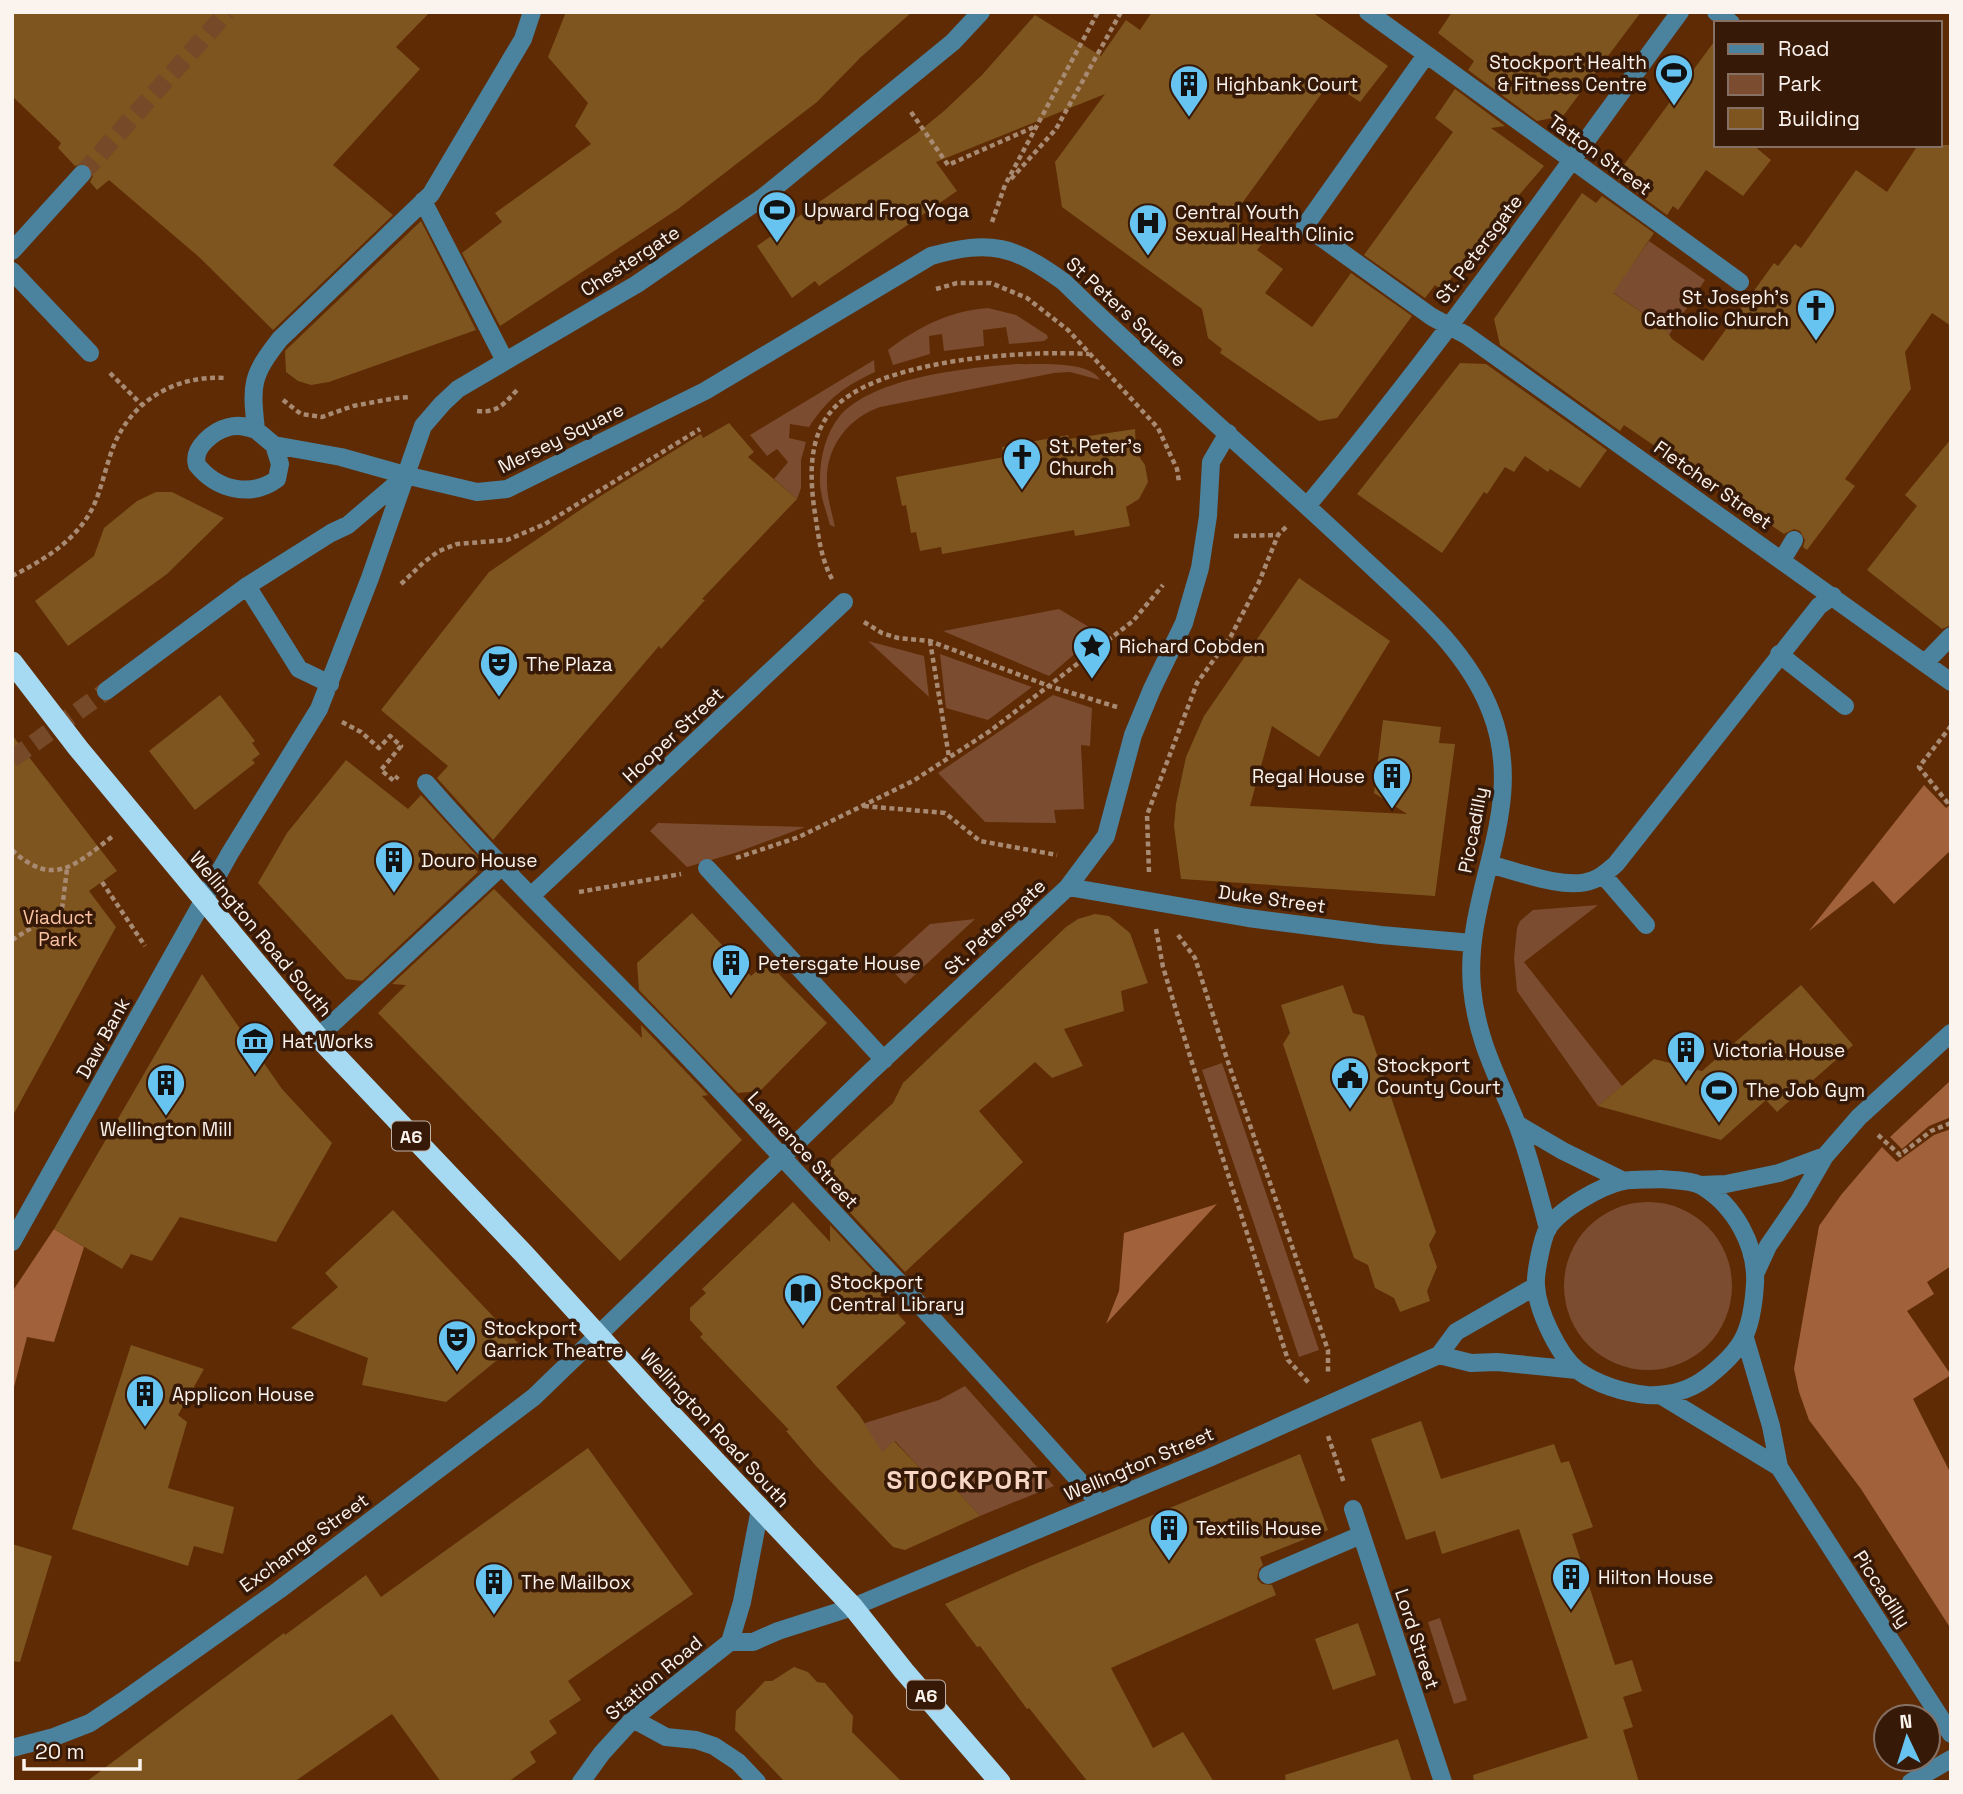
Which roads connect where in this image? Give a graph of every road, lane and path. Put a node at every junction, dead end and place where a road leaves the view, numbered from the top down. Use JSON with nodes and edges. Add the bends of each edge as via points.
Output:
{"nodes":[{"id":1,"x":532,"y":12,"type":"edge"},
{"id":2,"x":981,"y":12,"type":"edge"},
{"id":3,"x":1098,"y":12,"type":"edge"},
{"id":4,"x":1121,"y":12,"type":"edge"},
{"id":5,"x":1368,"y":12,"type":"edge"},
{"id":6,"x":1680,"y":12,"type":"edge"},
{"id":7,"x":1426,"y":55,"type":"junction"},
{"id":8,"x":896,"y":90,"type":"junction"},
{"id":9,"x":1035,"y":126,"type":"junction"},
{"id":10,"x":1571,"y":160,"type":"junction"},
{"id":11,"x":82,"y":174,"type":"tunnel mouth"},
{"id":12,"x":1005,"y":185,"type":"junction"},
{"id":13,"x":423,"y":201,"type":"junction"},
{"id":14,"x":984,"y":246,"type":"junction"},
{"id":15,"x":12,"y":251,"type":"edge"},
{"id":16,"x":12,"y":271,"type":"edge"},
{"id":17,"x":1740,"y":282,"type":"dead end"},
{"id":18,"x":928,"y":291,"type":"dead end"},
{"id":19,"x":1449,"y":325,"type":"junction"},
{"id":20,"x":90,"y":353,"type":"joint"},
{"id":21,"x":1089,"y":354,"type":"junction"},
{"id":22,"x":505,"y":361,"type":"junction"},
{"id":23,"x":231,"y":379,"type":"dead end"},
{"id":24,"x":278,"y":397,"type":"dead end"},
{"id":25,"x":142,"y":404,"type":"junction"},
{"id":26,"x":442,"y":404,"type":"junction"},
{"id":27,"x":700,"y":428,"type":"dead end"},
{"id":28,"x":256,"y":430,"type":"junction"},
{"id":29,"x":1227,"y":433,"type":"junction"},
{"id":30,"x":274,"y":445,"type":"junction"},
{"id":31,"x":405,"y":475,"type":"junction"},
{"id":32,"x":1180,"y":489,"type":"dead end"},
{"id":33,"x":1307,"y":506,"type":"junction"},
{"id":34,"x":1278,"y":535,"type":"junction"},
{"id":35,"x":1224,"y":536,"type":"dead end"},
{"id":36,"x":1794,"y":540,"type":"dead end"},
{"id":37,"x":1782,"y":560,"type":"junction"},
{"id":38,"x":12,"y":576,"type":"edge"},
{"id":39,"x":1167,"y":577,"type":"dead end"},
{"id":40,"x":401,"y":584,"type":"dead end"},
{"id":41,"x":247,"y":586,"type":"junction"},
{"id":42,"x":1833,"y":596,"type":"junction"},
{"id":43,"x":844,"y":602,"type":"junction"},
{"id":44,"x":1951,"y":636,"type":"edge"},
{"id":45,"x":930,"y":641,"type":"junction"},
{"id":46,"x":1779,"y":654,"type":"junction"},
{"id":47,"x":12,"y":662,"type":"edge"},
{"id":48,"x":1925,"y":663,"type":"junction"},
{"id":49,"x":1951,"y":682,"type":"edge"},
{"id":50,"x":330,"y":684,"type":"junction"},
{"id":51,"x":1049,"y":686,"type":"junction"},
{"id":52,"x":106,"y":691,"type":"tunnel mouth"},
{"id":53,"x":1845,"y":706,"type":"dead end"},
{"id":54,"x":1141,"y":714,"type":"junction"},
{"id":55,"x":1951,"y":726,"type":"edge"},
{"id":56,"x":361,"y":732,"type":"dead end"},
{"id":57,"x":949,"y":757,"type":"junction"},
{"id":58,"x":426,"y":783,"type":"joint"},
{"id":59,"x":1951,"y":799,"type":"edge"},
{"id":60,"x":863,"y":806,"type":"junction"},
{"id":61,"x":122,"y":844,"type":"dead end"},
{"id":62,"x":12,"y":850,"type":"edge"},
{"id":63,"x":1063,"y":856,"type":"dead end"},
{"id":64,"x":1489,"y":864,"type":"junction"},
{"id":65,"x":501,"y":867,"type":"junction"},
{"id":66,"x":707,"y":868,"type":"junction"},
{"id":67,"x":67,"y":869,"type":"junction"},
{"id":68,"x":1603,"y":875,"type":"junction"},
{"id":69,"x":1149,"y":879,"type":"dead end"},
{"id":70,"x":102,"y":882,"type":"dead end"},
{"id":71,"x":1068,"y":887,"type":"junction"},
{"id":72,"x":533,"y":894,"type":"junction"},
{"id":73,"x":1152,"y":901,"type":"junction"},
{"id":74,"x":1646,"y":925,"type":"dead end"},
{"id":75,"x":12,"y":940,"type":"edge"},
{"id":76,"x":1472,"y":943,"type":"junction"},
{"id":77,"x":163,"y":972,"type":"junction"},
{"id":78,"x":1951,"y":1032,"type":"edge"},
{"id":79,"x":318,"y":1037,"type":"junction"},
{"id":80,"x":884,"y":1060,"type":"junction"},
{"id":81,"x":1859,"y":1117,"type":"junction"},
{"id":82,"x":1951,"y":1123,"type":"edge"},
{"id":83,"x":1517,"y":1124,"type":"junction"},
{"id":84,"x":1825,"y":1156,"type":"junction"},
{"id":85,"x":783,"y":1158,"type":"junction"},
{"id":86,"x":1624,"y":1181,"type":"junction"},
{"id":87,"x":1700,"y":1185,"type":"junction"},
{"id":88,"x":1548,"y":1229,"type":"junction"},
{"id":89,"x":12,"y":1241,"type":"edge"},
{"id":90,"x":1756,"y":1272,"type":"junction"},
{"id":91,"x":1536,"y":1286,"type":"junction"},
{"id":92,"x":599,"y":1336,"type":"junction"},
{"id":93,"x":1745,"y":1339,"type":"junction"},
{"id":94,"x":1439,"y":1355,"type":"junction"},
{"id":95,"x":1577,"y":1370,"type":"junction"},
{"id":96,"x":1662,"y":1396,"type":"junction"},
{"id":97,"x":1328,"y":1404,"type":"junction"},
{"id":98,"x":1779,"y":1467,"type":"junction"},
{"id":99,"x":1099,"y":1503,"type":"junction"},
{"id":100,"x":760,"y":1509,"type":"junction"},
{"id":101,"x":1353,"y":1509,"type":"joint"},
{"id":102,"x":1361,"y":1535,"type":"junction"},
{"id":103,"x":1268,"y":1575,"type":"dead end"},
{"id":104,"x":853,"y":1607,"type":"junction"},
{"id":105,"x":730,"y":1642,"type":"junction"},
{"id":106,"x":633,"y":1719,"type":"junction"},
{"id":107,"x":1951,"y":1734,"type":"edge"},
{"id":108,"x":12,"y":1748,"type":"edge"},
{"id":109,"x":1951,"y":1759,"type":"edge"},
{"id":110,"x":581,"y":1782,"type":"edge"},
{"id":111,"x":757,"y":1782,"type":"edge"},
{"id":112,"x":1000,"y":1782,"type":"edge"},
{"id":113,"x":1443,"y":1782,"type":"edge"},
{"id":114,"x":1910,"y":1782,"type":"edge"}],
"edges":[{"from":1,"to":13,"type":"street","via":[[523,39]]},
{"from":2,"to":8,"type":"street","name":"Chestergate"},
{"from":3,"to":9,"type":"path"},
{"from":4,"to":12,"type":"path","via":[[1056,129]]},
{"from":5,"to":7,"type":"street","name":"Tatton Street"},
{"from":6,"to":10,"type":"street","name":"St. Petersgate"},
{"from":7,"to":10,"type":"street","name":"Tatton Street"},
{"from":7,"to":19,"type":"street","name":"Fletcher Street","via":[[1304,226]]},
{"from":8,"to":9,"type":"path","via":[[948,165]]},
{"from":8,"to":22,"type":"street","name":"Chestergate","via":[[762,198],[683,253]]},
{"from":9,"to":12,"type":"path"},
{"from":10,"to":17,"type":"street","name":"Tatton Street"},
{"from":10,"to":19,"type":"street","name":"St. Petersgate"},
{"from":11,"to":15,"type":"street"},
{"from":12,"to":14,"type":"path"},
{"from":13,"to":22,"type":"street"},
{"from":13,"to":28,"type":"street","via":[[260,365],[253,402]]},
{"from":14,"to":29,"type":"street","name":"St Peters Square","via":[[1011,250],[1064,282]]},
{"from":14,"to":31,"type":"street","name":"Mersey Square","via":[[931,256],[705,391],[521,485],[477,492]]},
{"from":16,"to":20,"type":"street"},
{"from":18,"to":21,"type":"path","via":[[957,283],[991,283],[1027,298],[1068,330]]},
{"from":19,"to":33,"type":"street","name":"St. Petersgate"},
{"from":19,"to":37,"type":"street","name":"Fletcher Street"},
{"from":20,"to":25,"type":"path"},
{"from":21,"to":32,"type":"path","via":[[1158,428],[1177,469]]},
{"from":21,"to":43,"type":"path","via":[[945,363],[880,380],[843,400],[829,414],[813,449],[812,493],[825,566]]},
{"from":22,"to":26,"type":"street","name":"Chestergate"},
{"from":23,"to":25,"type":"path","via":[[182,383]]},
{"from":24,"to":26,"type":"path","via":[[301,414],[322,417],[396,398]]},
{"from":25,"to":38,"type":"path","via":[[115,442],[92,508],[62,547]]},
{"from":26,"to":31,"type":"street","name":"Chestergate","via":[[424,426]]},
{"from":27,"to":40,"type":"path","via":[[545,524],[507,540],[457,544],[439,551]]},
{"from":28,"to":30,"type":"street"},
{"from":28,"to":30,"type":"street","via":[[228,427],[198,448],[197,466],[214,480],[252,491],[277,479],[280,464]]},
{"from":29,"to":33,"type":"street","name":"Piccadilly"},
{"from":29,"to":54,"type":"street","name":"St. Petersgate","via":[[1211,461],[1208,516],[1193,597]]},
{"from":30,"to":31,"type":"street","name":"Mersey Square"},
{"from":31,"to":41,"type":"street","via":[[348,525]]},
{"from":31,"to":50,"type":"street"},
{"from":33,"to":34,"type":"path"},
{"from":33,"to":64,"type":"street","name":"Piccadilly","via":[[1425,618],[1459,653],[1476,679],[1492,713],[1503,765],[1502,810]]},
{"from":34,"to":35,"type":"path"},
{"from":34,"to":69,"type":"path","via":[[1231,636],[1197,682],[1147,815]]},
{"from":36,"to":37,"type":"street"},
{"from":37,"to":42,"type":"street","name":"Fletcher Street"},
{"from":39,"to":51,"type":"path","via":[[1133,621]]},
{"from":41,"to":50,"type":"street","via":[[299,669]]},
{"from":41,"to":52,"type":"street"},
{"from":42,"to":46,"type":"street"},
{"from":42,"to":48,"type":"street","name":"Fletcher Street"},
{"from":43,"to":45,"type":"path","via":[[882,633]]},
{"from":43,"to":72,"type":"street","name":"Hooper Street"},
{"from":44,"to":48,"type":"street"},
{"from":45,"to":51,"type":"path"},
{"from":45,"to":57,"type":"path"},
{"from":46,"to":53,"type":"street"},
{"from":46,"to":68,"type":"street"},
{"from":47,"to":79,"type":"highway","name":"Wellington Road South","number":"A6","bridge":true},
{"from":48,"to":49,"type":"street","name":"Fletcher Street"},
{"from":50,"to":77,"type":"street","name":"Daw Bank"},
{"from":51,"to":54,"type":"path"},
{"from":51,"to":57,"type":"path"},
{"from":54,"to":71,"type":"street","name":"St. Petersgate","via":[[1107,836]]},
{"from":55,"to":59,"type":"path","via":[[1919,767],[1947,802]]},
{"from":56,"to":58,"type":"path","via":[[379,748],[390,736],[401,746],[381,770],[394,781],[406,766]]},
{"from":57,"to":60,"type":"path"},
{"from":58,"to":65,"type":"street","name":"Lawrence Street"},
{"from":60,"to":63,"type":"path","via":[[945,813],[980,841]]},
{"from":60,"to":66,"type":"path","via":[[799,837]]},
{"from":61,"to":67,"type":"path","via":[[115,835]]},
{"from":62,"to":67,"type":"path","via":[[41,870]]},
{"from":64,"to":68,"type":"street","via":[[1579,884]]},
{"from":64,"to":76,"type":"street","name":"Piccadilly"},
{"from":65,"to":72,"type":"street","name":"Lawrence Street"},
{"from":65,"to":79,"type":"street"},
{"from":66,"to":72,"type":"path","via":[[578,892]]},
{"from":66,"to":80,"type":"street"},
{"from":67,"to":75,"type":"path","via":[[62,909]]},
{"from":68,"to":74,"type":"street"},
{"from":70,"to":77,"type":"path"},
{"from":71,"to":73,"type":"street","name":"Duke Street"},
{"from":71,"to":80,"type":"street","name":"St. Petersgate"},
{"from":72,"to":85,"type":"street","name":"Lawrence Street"},
{"from":73,"to":76,"type":"street","name":"Duke Street","via":[[1248,918]]},
{"from":73,"to":97,"type":"path","via":[[1163,967],[1289,1360]]},
{"from":73,"to":97,"type":"path","via":[[1195,958],[1328,1350]]},
{"from":76,"to":83,"type":"street","name":"Piccadilly","via":[[1472,986],[1481,1036]]},
{"from":77,"to":89,"type":"street","name":"Daw Bank"},
{"from":78,"to":81,"type":"street"},
{"from":79,"to":92,"type":"highway","name":"Wellington Road South","number":"A6"},
{"from":80,"to":85,"type":"street","name":"St. Petersgate"},
{"from":81,"to":82,"type":"path","via":[[1900,1155],[1931,1131]]},
{"from":81,"to":84,"type":"street"},
{"from":83,"to":86,"type":"street"},
{"from":83,"to":88,"type":"street","name":"Piccadilly"},
{"from":84,"to":87,"type":"street","via":[[1779,1173]]},
{"from":84,"to":90,"type":"street"},
{"from":85,"to":92,"type":"street","name":"St. Petersgate"},
{"from":85,"to":99,"type":"street","name":"Lawrence Street"},
{"from":86,"to":87,"type":"street","via":[[1660,1179]]},
{"from":86,"to":88,"type":"street","via":[[1585,1196]]},
{"from":87,"to":90,"type":"street","via":[[1724,1204],[1738,1223]]},
{"from":88,"to":91,"type":"street"},
{"from":90,"to":93,"type":"street"},
{"from":91,"to":94,"type":"street","name":"Wellington Street","via":[[1456,1332]]},
{"from":91,"to":95,"type":"street","via":[[1556,1344]]},
{"from":92,"to":100,"type":"highway","name":"Wellington Road South","number":"A6"},
{"from":92,"to":108,"type":"street","name":"Exchange Street","via":[[534,1397],[476,1442],[123,1701],[90,1723]]},
{"from":93,"to":96,"type":"street","via":[[1733,1357],[1702,1381]]},
{"from":93,"to":98,"type":"street","name":"Piccadilly"},
{"from":94,"to":95,"type":"street","via":[[1471,1363]]},
{"from":94,"to":97,"type":"street","name":"Wellington Street"},
{"from":95,"to":96,"type":"street","via":[[1612,1388]]},
{"from":96,"to":98,"type":"street","name":"Piccadilly"},
{"from":97,"to":99,"type":"street","name":"Wellington Street"},
{"from":97,"to":101,"type":"path","via":[[1328,1437]]},
{"from":98,"to":107,"type":"street","name":"Piccadilly"},
{"from":99,"to":104,"type":"street","name":"Wellington Street"},
{"from":100,"to":104,"type":"highway","name":"Wellington Road South","number":"A6"},
{"from":100,"to":105,"type":"street","name":"Station Road"},
{"from":101,"to":102,"type":"street","name":"Lord Street"},
{"from":102,"to":103,"type":"street"},
{"from":102,"to":113,"type":"street","name":"Lord Street"},
{"from":104,"to":105,"type":"street","name":"Station Road","via":[[753,1642]]},
{"from":104,"to":112,"type":"highway","name":"Wellington Road South","number":"A6"},
{"from":105,"to":106,"type":"street","name":"Station Road"},
{"from":106,"to":110,"type":"street","name":"Station Road"},
{"from":106,"to":111,"type":"street","via":[[666,1737],[714,1746]]},
{"from":109,"to":114,"type":"street"}]}
